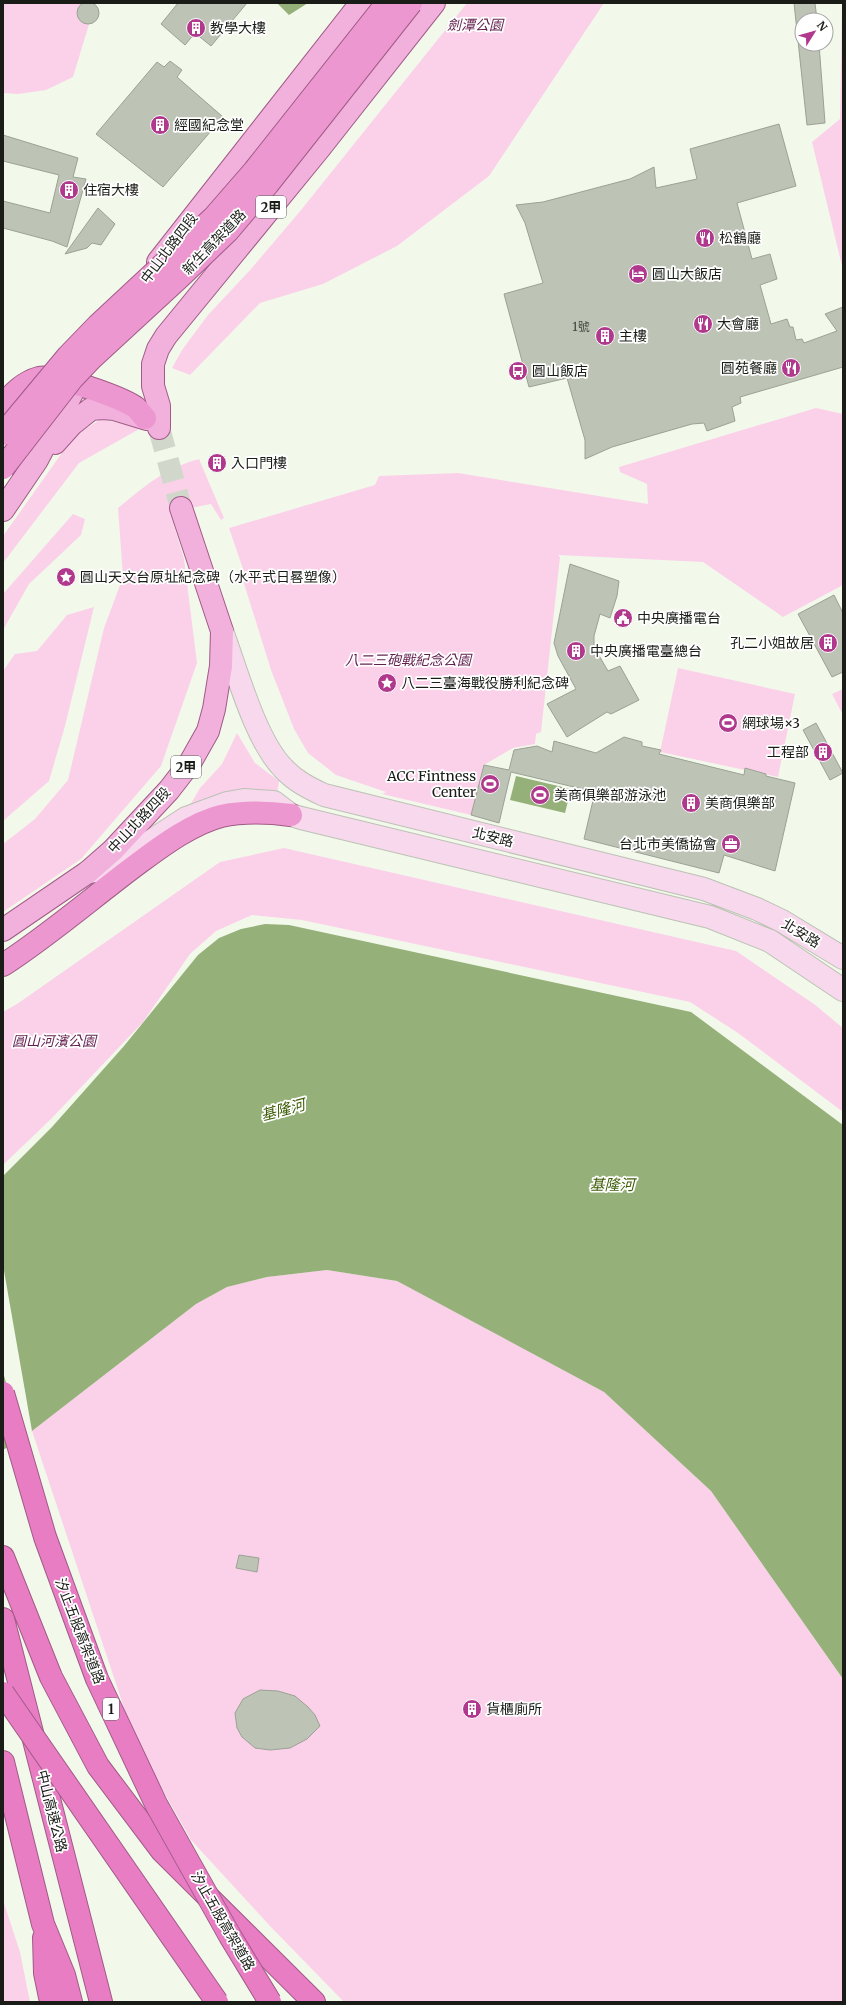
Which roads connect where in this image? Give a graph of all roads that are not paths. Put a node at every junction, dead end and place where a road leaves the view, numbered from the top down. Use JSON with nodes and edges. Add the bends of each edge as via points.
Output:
{"nodes":[{"id":1,"x":361,"y":3,"type":"edge"},
{"id":2,"x":387,"y":3,"type":"edge"},
{"id":3,"x":411,"y":3,"type":"edge"},
{"id":4,"x":434,"y":3,"type":"edge"},
{"id":5,"x":76,"y":385,"type":"junction"},
{"id":6,"x":3,"y":405,"type":"edge"},
{"id":7,"x":154,"y":424,"type":"junction"},
{"id":8,"x":3,"y":434,"type":"edge"},
{"id":9,"x":37,"y":460,"type":"junction"},
{"id":10,"x":3,"y":468,"type":"edge"},
{"id":11,"x":181,"y":508,"type":"tunnel mouth"},
{"id":12,"x":3,"y":510,"type":"edge"},
{"id":13,"x":222,"y":632,"type":"junction"},
{"id":14,"x":291,"y":815,"type":"junction"},
{"id":15,"x":88,"y":872,"type":"junction"},
{"id":16,"x":3,"y":930,"type":"edge"},
{"id":17,"x":843,"y":958,"type":"edge"},
{"id":18,"x":3,"y":965,"type":"edge"},
{"id":19,"x":843,"y":990,"type":"edge"},
{"id":20,"x":3,"y":1393,"type":"edge"},
{"id":21,"x":3,"y":1557,"type":"edge"},
{"id":22,"x":3,"y":1619,"type":"edge"},
{"id":23,"x":3,"y":1693,"type":"edge"},
{"id":24,"x":3,"y":1762,"type":"edge"},
{"id":25,"x":43,"y":1924,"type":"junction"},
{"id":26,"x":51,"y":2002,"type":"edge"},
{"id":27,"x":71,"y":2002,"type":"edge"},
{"id":28,"x":101,"y":2002,"type":"edge"},
{"id":29,"x":218,"y":2002,"type":"edge"},
{"id":30,"x":270,"y":2002,"type":"edge"},
{"id":31,"x":314,"y":2002,"type":"edge"}],
"edges":[{"from":1,"to":5,"type":"main road","name":"中山北路四段","via":[[183,228],[109,327]]},
{"from":2,"to":8,"type":"highway","name":"新生高架道路","bridge":true,"via":[[254,171],[214,217],[98,325],[68,356]]},
{"from":3,"to":10,"type":"highway","name":"新生高架道路","bridge":true,"via":[[233,225],[72,379]]},
{"from":4,"to":7,"type":"main road","number":"2甲","via":[[166,336],[153,364],[153,386],[159,406]]},
{"from":5,"to":6,"type":"highway","via":[[47,377],[29,382],[12,394]]},
{"from":5,"to":7,"type":"highway","via":[[136,408]]},
{"from":5,"to":9,"type":"main road","name":"中山北路四段"},
{"from":7,"to":9,"type":"main road","via":[[114,409],[91,409],[72,424]]},
{"from":9,"to":12,"type":"main road","name":"中山北路四段"},
{"from":11,"to":13,"type":"main road","name":"中山北路四段","number":"2甲"},
{"from":13,"to":15,"type":"main road","name":"中山北路四段","number":"2甲","via":[[221,666],[208,731],[169,790],[113,850]]},
{"from":13,"to":17,"type":"main road","name":"北安路","via":[[264,740],[283,768],[302,784],[324,795],[704,889],[782,921]]},
{"from":14,"to":15,"type":"main road","via":[[274,802],[227,802],[186,818],[108,869]]},
{"from":14,"to":18,"type":"highway","via":[[243,812],[220,816],[189,830],[164,844],[33,945]]},
{"from":14,"to":19,"type":"main road","name":"北安路","via":[[710,917],[770,941]]},
{"from":15,"to":16,"type":"main road","name":"中山北路四段","number":"2甲"},
{"from":20,"to":30,"type":"highway","name":"汐止五股高架道路","number":"1","bridge":true,"via":[[45,1536],[97,1679],[156,1804]]},
{"from":21,"to":31,"type":"highway","bridge":true,"via":[[51,1677],[98,1766],[162,1850]]},
{"from":22,"to":28,"type":"highway","name":"中山高速公路","bridge":true},
{"from":23,"to":29,"type":"highway","bridge":true},
{"from":24,"to":25,"type":"highway"},
{"from":25,"to":26,"type":"highway","via":[[45,1973]]},
{"from":25,"to":27,"type":"highway","via":[[64,1975]]}]}
